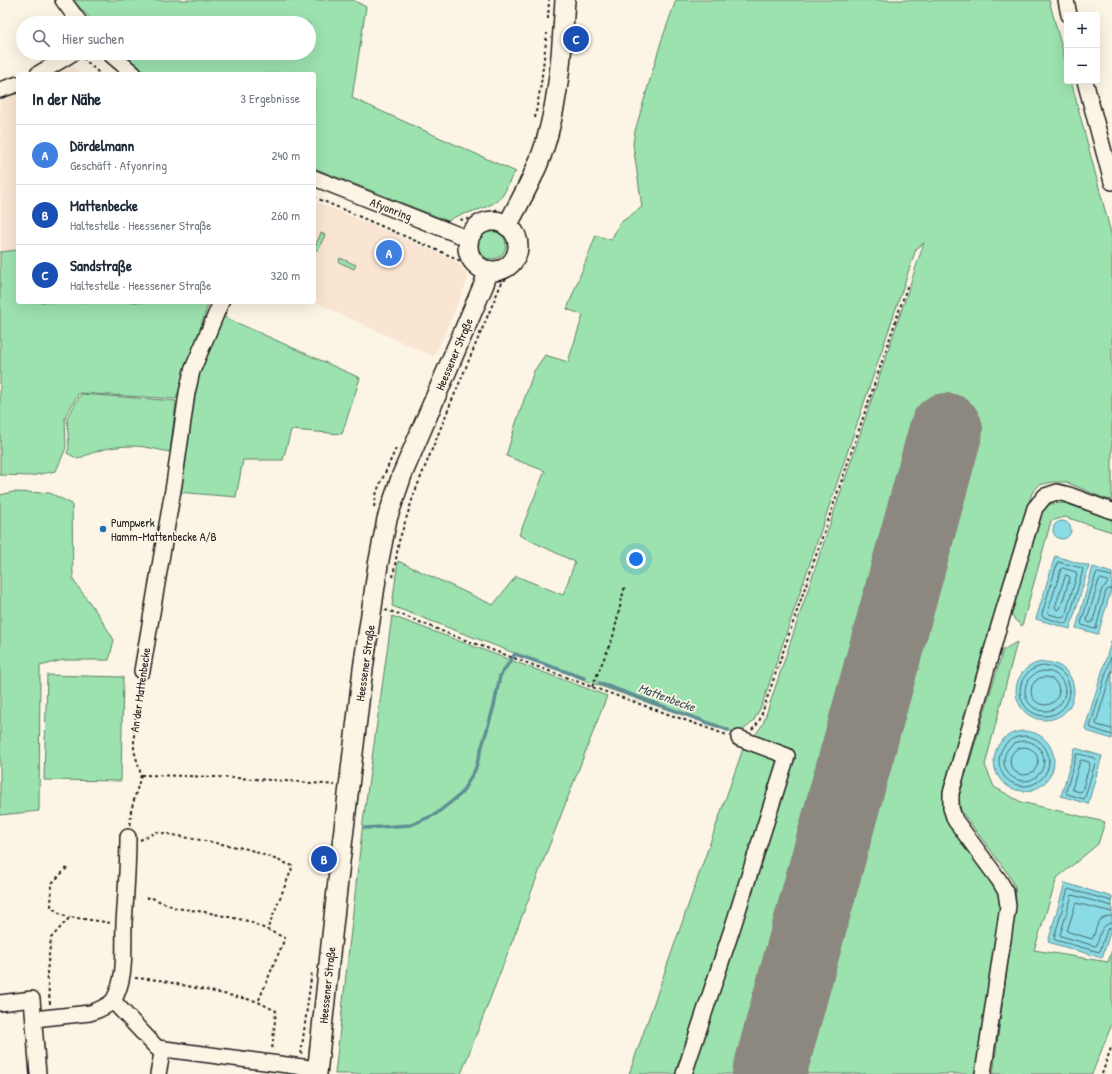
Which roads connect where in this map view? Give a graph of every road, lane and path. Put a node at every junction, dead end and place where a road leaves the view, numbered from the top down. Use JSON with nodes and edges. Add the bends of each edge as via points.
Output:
{"nodes":[{"id":1,"x":63,"y":0,"type":"edge"},
{"id":2,"x":549,"y":0,"type":"edge"},
{"id":3,"x":565,"y":0,"type":"edge"},
{"id":4,"x":1066,"y":0,"type":"edge"},
{"id":5,"x":1069,"y":12,"type":"edge"},
{"id":6,"x":75,"y":16,"type":"edge"},
{"id":7,"x":547,"y":23,"type":"dead end"},
{"id":8,"x":547,"y":31,"type":"dead end"},
{"id":9,"x":67,"y":60,"type":"edge"},
{"id":10,"x":84,"y":60,"type":"edge"},
{"id":11,"x":117,"y":60,"type":"edge"},
{"id":12,"x":42,"y":72,"type":"edge"},
{"id":13,"x":98,"y":72,"type":"edge"},
{"id":14,"x":132,"y":72,"type":"edge"},
{"id":15,"x":1086,"y":84,"type":"edge"},
{"id":16,"x":16,"y":85,"type":"edge"},
{"id":17,"x":0,"y":90,"type":"edge"},
{"id":18,"x":535,"y":122,"type":"dead end"},
{"id":19,"x":316,"y":179,"type":"edge"},
{"id":20,"x":1112,"y":182,"type":"edge"},
{"id":21,"x":316,"y":198,"type":"edge"},
{"id":22,"x":501,"y":207,"type":"dead end"},
{"id":23,"x":460,"y":220,"type":"dead end"},
{"id":24,"x":515,"y":226,"type":"junction"},
{"id":25,"x":468,"y":239,"type":"junction"},
{"id":26,"x":480,"y":275,"type":"junction"},
{"id":27,"x":908,"y":284,"type":"dead end"},
{"id":28,"x":220,"y":304,"type":"edge"},
{"id":29,"x":1112,"y":511,"type":"edge"},
{"id":30,"x":392,"y":579,"type":"dead end"},
{"id":31,"x":625,"y":585,"type":"dead end"},
{"id":32,"x":372,"y":607,"type":"junction"},
{"id":33,"x":142,"y":671,"type":"joint"},
{"id":34,"x":592,"y":687,"type":"junction"},
{"id":35,"x":739,"y":738,"type":"junction"},
{"id":36,"x":141,"y":775,"type":"junction"},
{"id":37,"x":350,"y":786,"type":"junction"},
{"id":38,"x":128,"y":841,"type":"junction"},
{"id":39,"x":67,"y":868,"type":"dead end"},
{"id":40,"x":146,"y":898,"type":"dead end"},
{"id":41,"x":70,"y":917,"type":"junction"},
{"id":42,"x":124,"y":924,"type":"junction"},
{"id":43,"x":267,"y":930,"type":"junction"},
{"id":44,"x":121,"y":978,"type":"junction"},
{"id":45,"x":113,"y":1001,"type":"junction"},
{"id":46,"x":0,"y":1002,"type":"edge"},
{"id":47,"x":258,"y":1002,"type":"junction"},
{"id":48,"x":51,"y":1017,"type":"junction"},
{"id":49,"x":34,"y":1019,"type":"junction"},
{"id":50,"x":1112,"y":1045,"type":"edge"},
{"id":51,"x":163,"y":1049,"type":"junction"},
{"id":52,"x":271,"y":1063,"type":"junction"},
{"id":53,"x":317,"y":1071,"type":"edge"},
{"id":54,"x":38,"y":1074,"type":"edge"},
{"id":55,"x":158,"y":1074,"type":"edge"},
{"id":56,"x":684,"y":1074,"type":"edge"},
{"id":57,"x":983,"y":1074,"type":"edge"},
{"id":58,"x":1102,"y":1074,"type":"edge"}],
"edges":[{"from":1,"to":6,"type":"street"},
{"from":2,"to":7,"type":"path"},
{"from":3,"to":24,"type":"main road","via":[[556,98],[548,134]]},
{"from":4,"to":5,"type":"street"},
{"from":8,"to":18,"type":"path"},
{"from":9,"to":12,"type":"street"},
{"from":10,"to":13,"type":"path"},
{"from":11,"to":14,"type":"street"},
{"from":15,"to":20,"type":"street"},
{"from":16,"to":17,"type":"street"},
{"from":19,"to":25,"type":"street","name":"Afyonring"},
{"from":21,"to":26,"type":"path","via":[[453,257]]},
{"from":22,"to":23,"type":"path","via":[[474,218]]},
{"from":24,"to":25,"type":"main road","via":[[492,221],[484,223],[478,226]]},
{"from":24,"to":26,"type":"main road","via":[[513,232],[518,248],[511,263],[505,268]]},
{"from":24,"to":30,"type":"path","via":[[525,242],[524,256],[513,274],[502,282],[450,405],[412,501],[399,541]]},
{"from":25,"to":26,"type":"main road","via":[[469,256],[480,268]]},
{"from":26,"to":32,"type":"main road","name":"Heessener Straße","via":[[484,284],[387,518]]},
{"from":27,"to":35,"type":"path","via":[[759,722],[750,734]]},
{"from":28,"to":33,"type":"street","name":"An der Mattenbecke","via":[[192,370],[187,393],[175,498]]},
{"from":29,"to":57,"type":"street","via":[[1057,492],[1045,496],[1035,508],[951,793],[951,808],[955,820],[999,880],[1006,892],[1008,906]]},
{"from":31,"to":34,"type":"path","via":[[613,638]]},
{"from":32,"to":34,"type":"path","via":[[400,614]]},
{"from":32,"to":37,"type":"main road","name":"Heessener Straße"},
{"from":33,"to":36,"type":"path","name":"An der Mattenbecke","via":[[134,732],[134,750]]},
{"from":34,"to":35,"type":"path"},
{"from":35,"to":56,"type":"street","via":[[787,756]]},
{"from":36,"to":37,"type":"path","via":[[233,777]]},
{"from":36,"to":38,"type":"path","via":[[131,811]]},
{"from":37,"to":53,"type":"main road","name":"Heessener Straße"},
{"from":38,"to":42,"type":"street"},
{"from":38,"to":43,"type":"path","via":[[157,832],[248,849],[293,866]]},
{"from":39,"to":41,"type":"path","via":[[52,883],[51,907]]},
{"from":40,"to":43,"type":"path","via":[[176,908],[248,921]]},
{"from":41,"to":42,"type":"path"},
{"from":41,"to":48,"type":"path","via":[[52,938],[47,972]]},
{"from":42,"to":44,"type":"street","via":[[124,964]]},
{"from":43,"to":47,"type":"path","via":[[285,938]]},
{"from":44,"to":45,"type":"street","via":[[118,993]]},
{"from":44,"to":47,"type":"path","via":[[159,980]]},
{"from":45,"to":48,"type":"street","via":[[90,1013]]},
{"from":45,"to":51,"type":"street","via":[[157,1048]]},
{"from":46,"to":49,"type":"street","via":[[32,999]]},
{"from":47,"to":52,"type":"path","via":[[276,1011]]},
{"from":48,"to":49,"type":"street"},
{"from":49,"to":54,"type":"street"},
{"from":50,"to":58,"type":"path"},
{"from":51,"to":52,"type":"street"},
{"from":51,"to":55,"type":"street"},
{"from":52,"to":53,"type":"street"}]}
